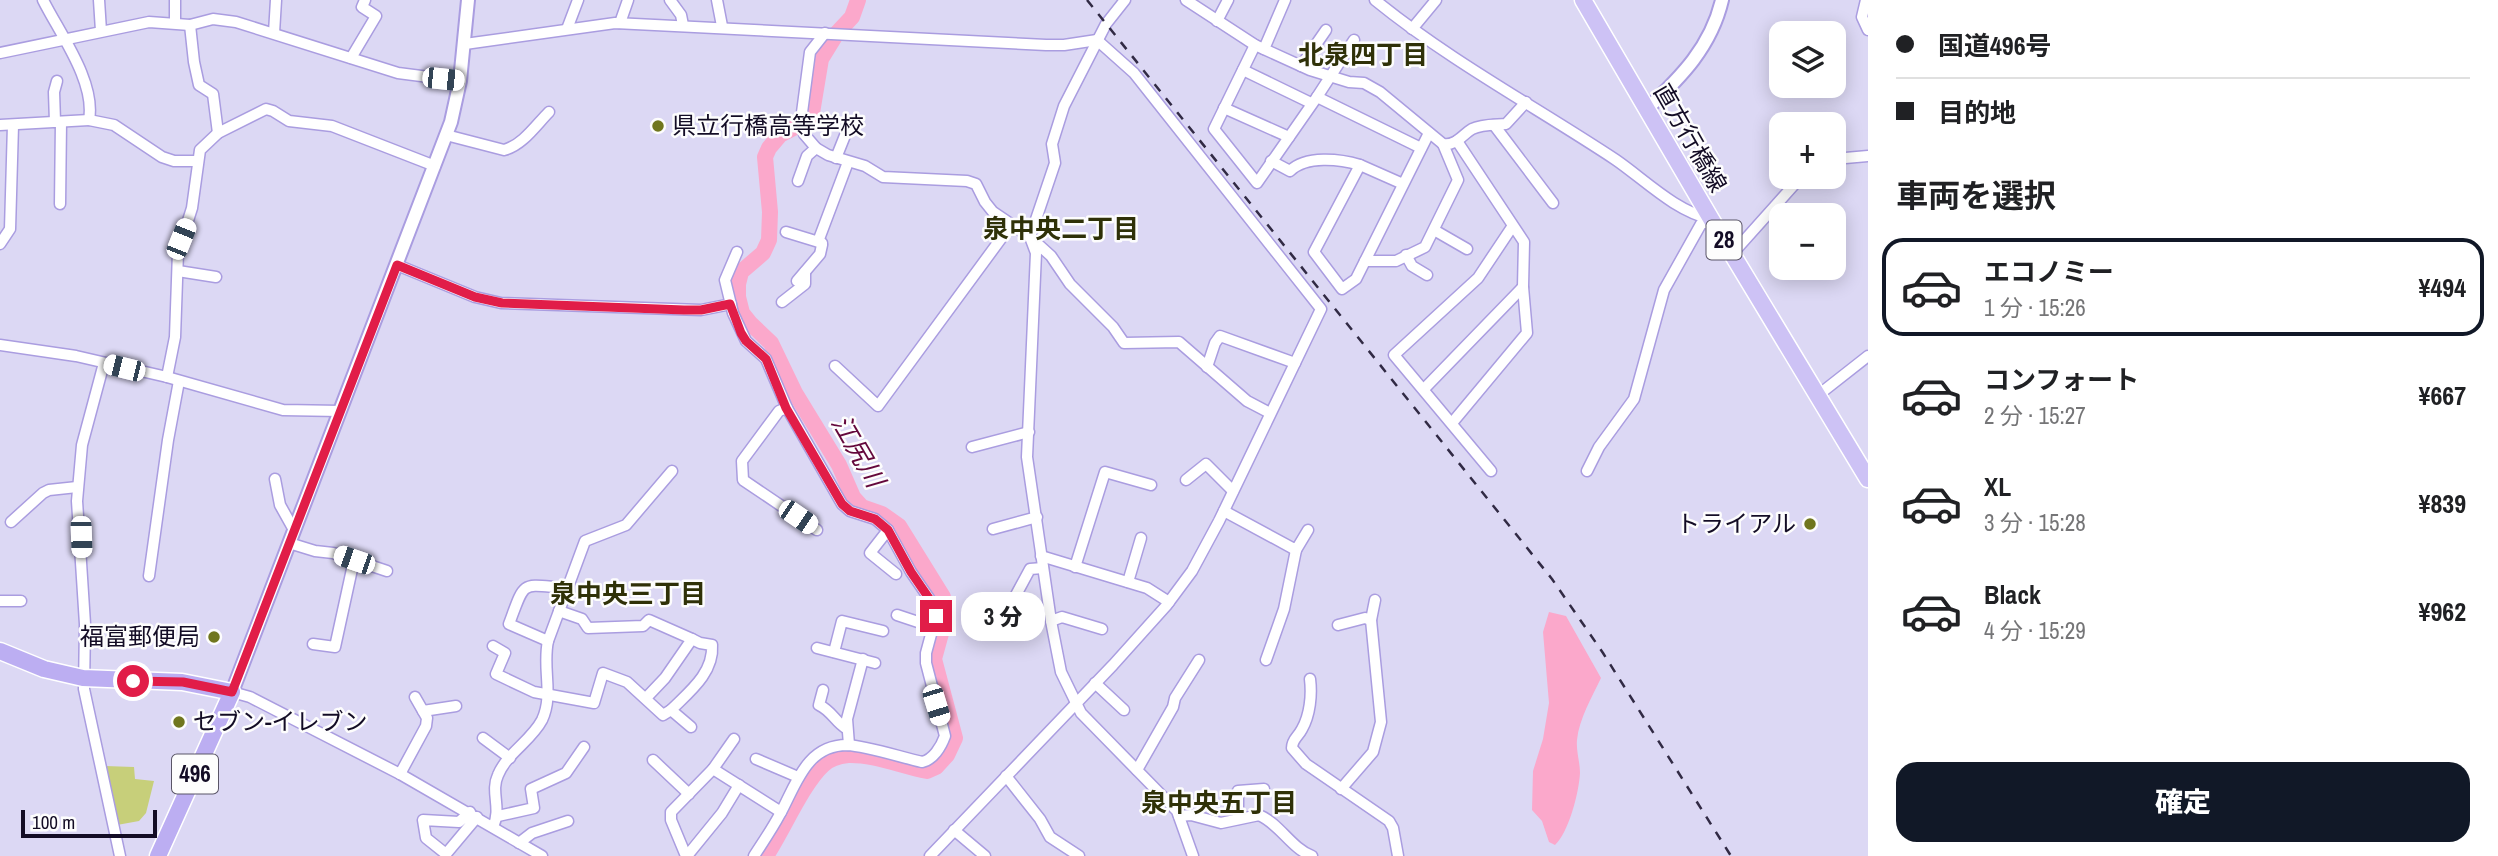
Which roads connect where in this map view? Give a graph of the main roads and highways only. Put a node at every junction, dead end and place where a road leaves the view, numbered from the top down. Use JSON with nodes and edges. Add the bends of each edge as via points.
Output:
{"nodes":[{"id":1,"x":1583,"y":0,"type":"edge"},
{"id":2,"x":1868,"y":479,"type":"edge"},
{"id":3,"x":0,"y":650,"type":"edge"},
{"id":4,"x":158,"y":856,"type":"edge"}],
"edges":[{"from":1,"to":2,"type":"main road","name":"直方行橋線","number":"28"},
{"from":3,"to":4,"type":"highway","number":"496","via":[[44,669],[83,678],[183,682],[232,692]]}]}
